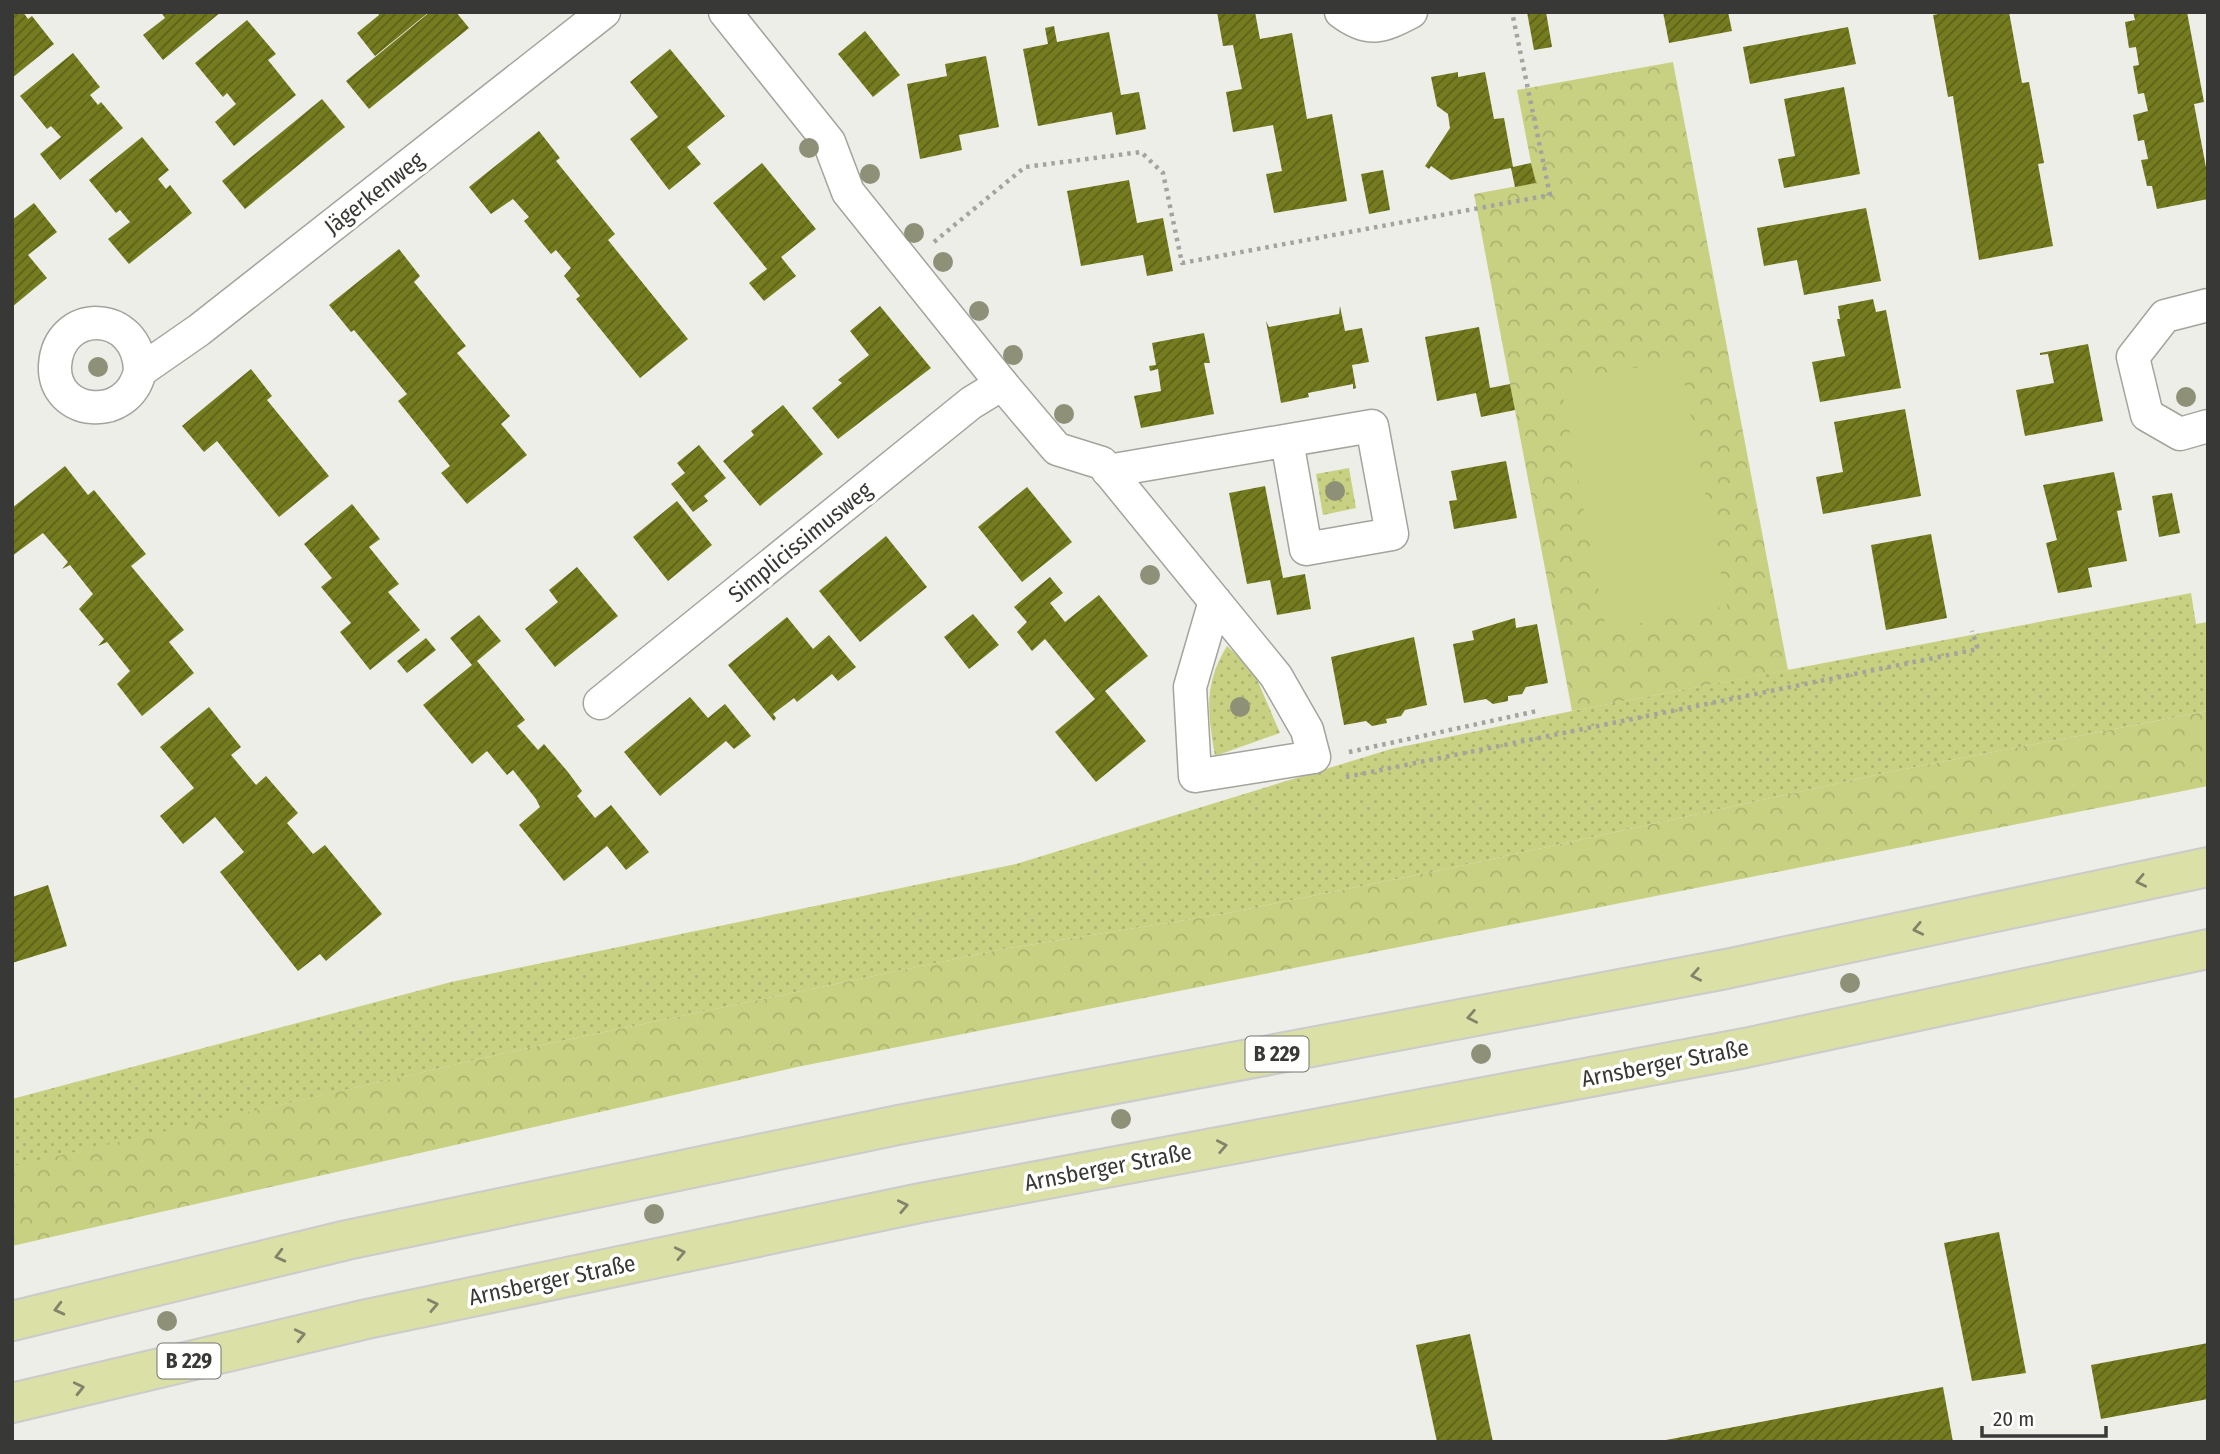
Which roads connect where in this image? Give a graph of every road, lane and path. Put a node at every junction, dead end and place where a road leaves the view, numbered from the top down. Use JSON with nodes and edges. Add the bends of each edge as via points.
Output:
{"nodes":[{"id":1,"x":604,"y":12,"type":"edge"},
{"id":2,"x":724,"y":12,"type":"edge"},
{"id":3,"x":1341,"y":12,"type":"edge"},
{"id":4,"x":1411,"y":12,"type":"edge"},
{"id":5,"x":1511,"y":12,"type":"edge"},
{"id":6,"x":907,"y":266,"type":"junction"},
{"id":7,"x":2208,"y":305,"type":"edge"},
{"id":8,"x":140,"y":371,"type":"dead end"},
{"id":9,"x":1002,"y":384,"type":"junction"},
{"id":10,"x":2208,"y":426,"type":"edge"},
{"id":11,"x":1287,"y":441,"type":"dead end"},
{"id":12,"x":1108,"y":471,"type":"junction"},
{"id":13,"x":1215,"y":601,"type":"junction"},
{"id":14,"x":1972,"y":631,"type":"dead end"},
{"id":15,"x":600,"y":703,"type":"dead end"},
{"id":16,"x":1536,"y":711,"type":"dead end"},
{"id":17,"x":1314,"y":757,"type":"junction"},
{"id":18,"x":2208,"y":867,"type":"edge"},
{"id":19,"x":2208,"y":949,"type":"edge"},
{"id":20,"x":12,"y":1321,"type":"edge"},
{"id":21,"x":12,"y":1403,"type":"edge"}],
"edges":[{"from":1,"to":8,"type":"street","name":"Jägerkenweg","via":[[199,330]]},
{"from":2,"to":6,"type":"street","via":[[829,142],[848,192]]},
{"from":3,"to":4,"type":"street","via":[[1357,23],[1382,27]]},
{"from":5,"to":6,"type":"path","via":[[1550,195],[1182,263],[1163,173],[1141,152],[1026,167]]},
{"from":6,"to":9,"type":"street"},
{"from":7,"to":10,"type":"street","via":[[2165,316],[2133,357],[2147,415],[2180,434]]},
{"from":9,"to":12,"type":"street","via":[[1057,449],[1102,463]]},
{"from":9,"to":15,"type":"street","name":"Simplicissimusweg","via":[[971,403]]},
{"from":11,"to":12,"type":"street"},
{"from":12,"to":13,"type":"street"},
{"from":13,"to":17,"type":"street","via":[[1276,676],[1307,730]]},
{"from":13,"to":17,"type":"street","via":[[1190,687],[1195,776]]},
{"from":14,"to":17,"type":"path","via":[[1978,649],[1319,783]]},
{"from":16,"to":17,"type":"path"},
{"from":18,"to":20,"type":"main road","number":"B 229","one_way":true,"via":[[1726,969],[898,1125],[347,1240]]},
{"from":21,"to":19,"type":"main road","name":"Arnsberger Straße","number":"B 229","one_way":true,"via":[[366,1319],[906,1205],[1745,1048]]}]}
